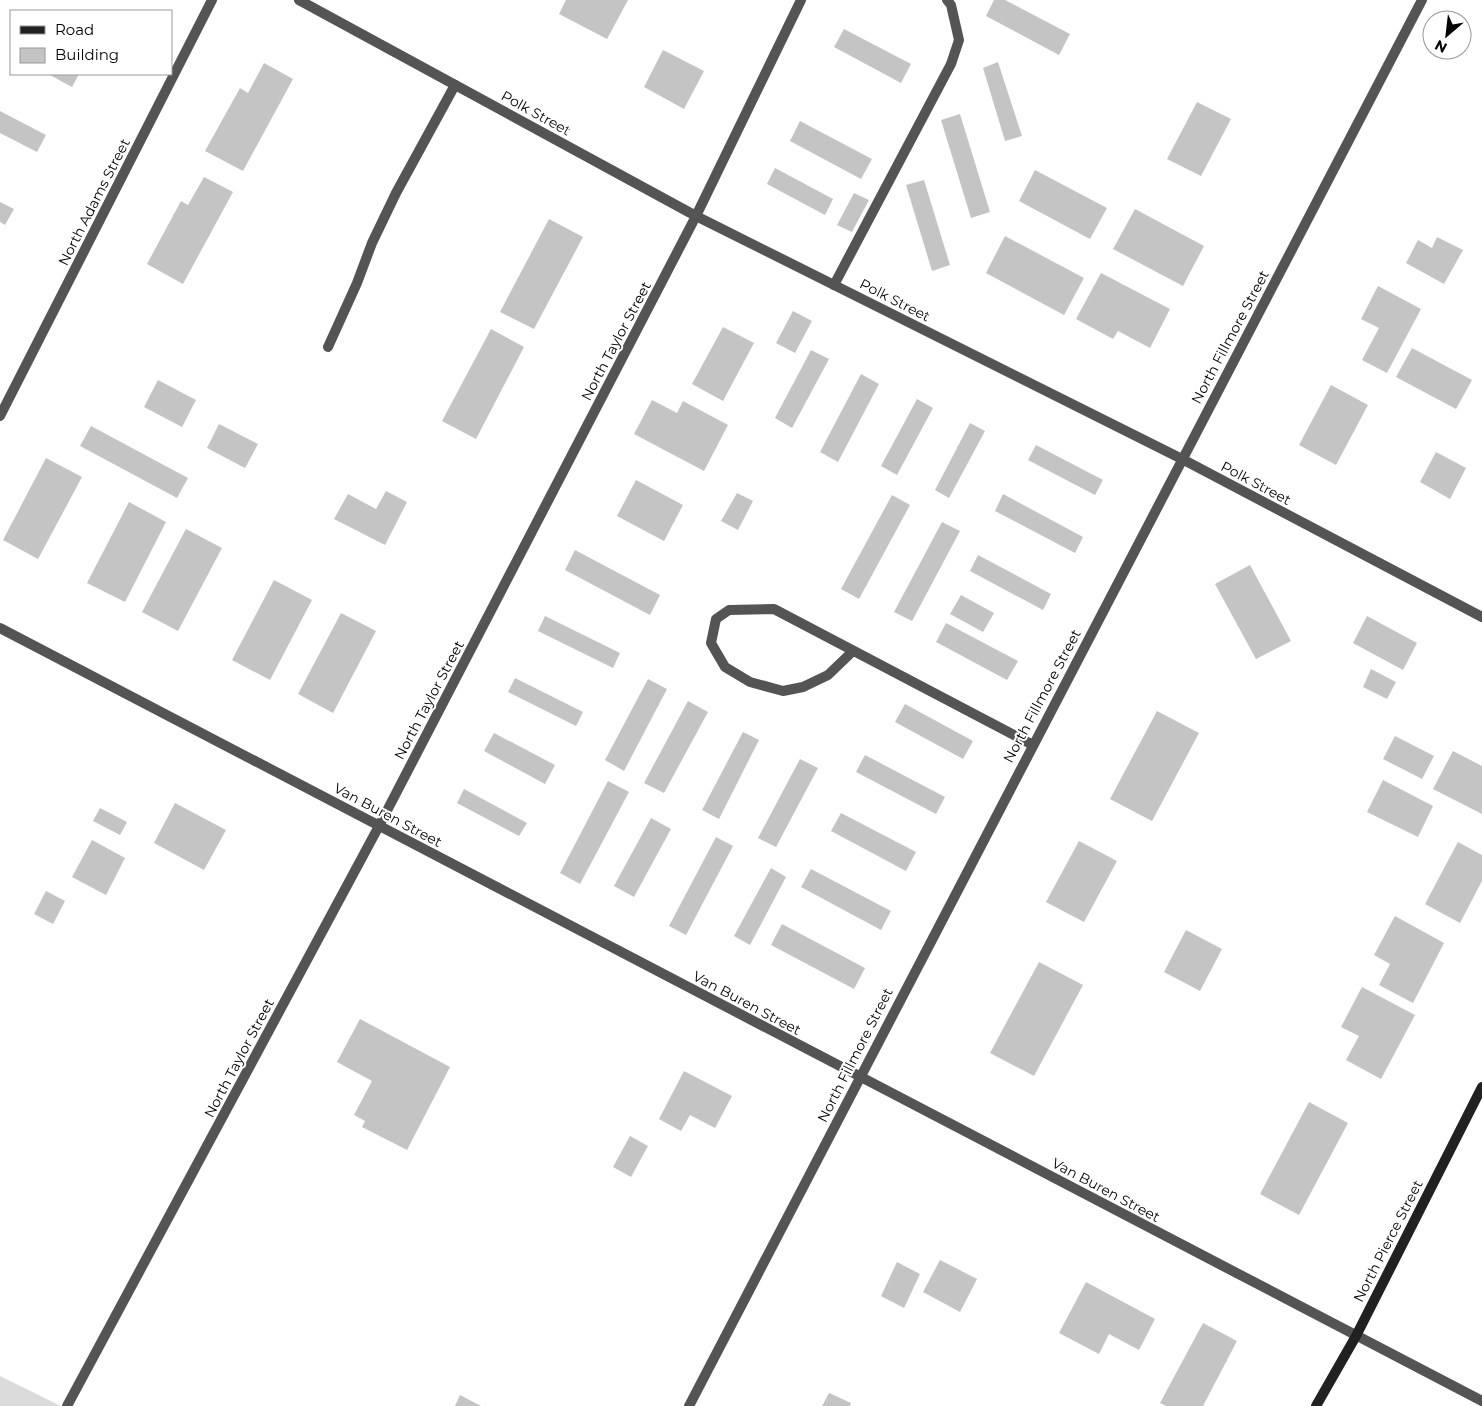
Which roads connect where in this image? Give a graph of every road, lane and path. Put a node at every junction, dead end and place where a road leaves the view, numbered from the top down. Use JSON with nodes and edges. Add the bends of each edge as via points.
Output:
{"nodes":[{"id":1,"x":212,"y":0,"type":"edge"},
{"id":2,"x":299,"y":0,"type":"edge"},
{"id":3,"x":802,"y":0,"type":"edge"},
{"id":4,"x":947,"y":0,"type":"edge"},
{"id":5,"x":1422,"y":0,"type":"edge"},
{"id":6,"x":455,"y":85,"type":"junction"},
{"id":7,"x":696,"y":216,"type":"junction"},
{"id":8,"x":834,"y":285,"type":"junction"},
{"id":9,"x":328,"y":347,"type":"dead end"},
{"id":10,"x":0,"y":416,"type":"edge"},
{"id":11,"x":1182,"y":459,"type":"junction"},
{"id":12,"x":1482,"y":617,"type":"edge"},
{"id":13,"x":0,"y":628,"type":"edge"},
{"id":14,"x":853,"y":651,"type":"junction"},
{"id":15,"x":1033,"y":745,"type":"junction"},
{"id":16,"x":379,"y":826,"type":"junction"},
{"id":17,"x":859,"y":1077,"type":"junction"},
{"id":18,"x":1482,"y":1087,"type":"edge"},
{"id":19,"x":1356,"y":1336,"type":"junction"},
{"id":20,"x":1482,"y":1401,"type":"edge"},
{"id":21,"x":67,"y":1406,"type":"edge"},
{"id":22,"x":689,"y":1406,"type":"edge"},
{"id":23,"x":1316,"y":1406,"type":"edge"}],
"edges":[{"from":1,"to":10,"type":"street","name":"North Adams Street"},
{"from":2,"to":6,"type":"street","name":"Polk Street"},
{"from":3,"to":7,"type":"street","name":"North Taylor Street"},
{"from":4,"to":8,"type":"street","via":[[959,40],[951,64]]},
{"from":5,"to":11,"type":"street","name":"North Fillmore Street"},
{"from":6,"to":7,"type":"street","name":"Polk Street"},
{"from":6,"to":9,"type":"street","via":[[372,242]]},
{"from":7,"to":8,"type":"street","name":"Polk Street"},
{"from":7,"to":16,"type":"street","name":"North Taylor Street"},
{"from":8,"to":11,"type":"street","name":"Polk Street"},
{"from":11,"to":12,"type":"street","name":"Polk Street"},
{"from":11,"to":15,"type":"street","name":"North Fillmore Street"},
{"from":13,"to":16,"type":"street","name":"Van Buren Street"},
{"from":14,"to":14,"type":"street","via":[[774,609],[729,610],[716,619],[710,643],[724,667],[750,682],[783,692],[828,675]]},
{"from":14,"to":15,"type":"street"},
{"from":15,"to":17,"type":"street","name":"North Fillmore Street"},
{"from":16,"to":17,"type":"street","name":"Van Buren Street"},
{"from":16,"to":21,"type":"street","name":"North Taylor Street"},
{"from":17,"to":19,"type":"street","name":"Van Buren Street"},
{"from":17,"to":22,"type":"street","name":"North Fillmore Street"},
{"from":18,"to":19,"type":"main road","name":"North Pierce Street"},
{"from":19,"to":20,"type":"street","name":"Van Buren Street"},
{"from":19,"to":23,"type":"main road","name":"North Pierce Street"}]}
